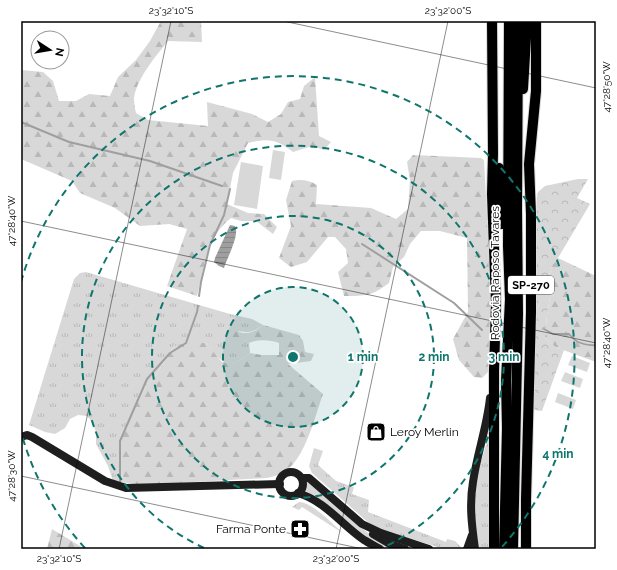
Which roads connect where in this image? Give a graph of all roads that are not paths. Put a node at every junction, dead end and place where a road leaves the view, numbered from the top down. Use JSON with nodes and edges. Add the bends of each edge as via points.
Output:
{"nodes":[{"id":1,"x":492,"y":21,"type":"edge"},
{"id":2,"x":509,"y":21,"type":"edge"},
{"id":3,"x":518,"y":21,"type":"edge"},
{"id":4,"x":527,"y":21,"type":"edge"},
{"id":5,"x":536,"y":21,"type":"edge"},
{"id":6,"x":493,"y":70,"type":"junction"},
{"id":7,"x":517,"y":164,"type":"junction"},
{"id":8,"x":510,"y":317,"type":"junction"},
{"id":9,"x":494,"y":371,"type":"junction"},
{"id":10,"x":21,"y":437,"type":"edge"},
{"id":11,"x":302,"y":478,"type":"junction"},
{"id":12,"x":280,"y":484,"type":"junction"},
{"id":13,"x":298,"y":493,"type":"junction"},
{"id":14,"x":362,"y":524,"type":"junction"},
{"id":15,"x":473,"y":532,"type":"junction"},
{"id":16,"x":380,"y":549,"type":"edge"},
{"id":17,"x":405,"y":549,"type":"edge"},
{"id":18,"x":429,"y":549,"type":"edge"},
{"id":19,"x":467,"y":549,"type":"edge"},
{"id":20,"x":475,"y":549,"type":"edge"},
{"id":21,"x":494,"y":549,"type":"edge"},
{"id":22,"x":504,"y":549,"type":"edge"},
{"id":23,"x":513,"y":549,"type":"edge"},
{"id":24,"x":526,"y":549,"type":"edge"}],
"edges":[{"from":1,"to":6,"type":"highway","number":"SP-270"},
{"from":2,"to":8,"type":"highway","name":"Rodovia Raposo Tavares","number":"SP-270"},
{"from":3,"to":7,"type":"highway","name":"Rodovia Raposo Tavares","number":"SP-270"},
{"from":4,"to":7,"type":"highway"},
{"from":5,"to":24,"type":"highway","number":"SP-270","via":[[536,91],[529,164],[531,312]]},
{"from":6,"to":8,"type":"highway","via":[[506,299]]},
{"from":6,"to":9,"type":"highway","number":"SP-270","via":[[492,194],[496,303]]},
{"from":7,"to":23,"type":"highway","name":"Rodovia Raposo Tavares","number":"SP-270","via":[[518,314]]},
{"from":8,"to":22,"type":"highway","name":"Rodovia Raposo Tavares","number":"SP-270","via":[[506,381]]},
{"from":9,"to":15,"type":"main road","via":[[486,427],[472,483],[470,512]]},
{"from":9,"to":21,"type":"highway","number":"SP-270"},
{"from":10,"to":12,"type":"main road","via":[[32,437],[105,481],[126,488]]},
{"from":11,"to":12,"type":"main road","via":[[294,473],[287,473]]},
{"from":11,"to":13,"type":"main road","via":[[302,488]]},
{"from":11,"to":14,"type":"main road","via":[[309,478]]},
{"from":12,"to":13,"type":"main road","via":[[285,494],[291,496]]},
{"from":13,"to":16,"type":"main road","via":[[323,506],[363,540]]},
{"from":14,"to":17,"type":"main road","via":[[379,538]]},
{"from":14,"to":18,"type":"main road","via":[[384,535]]},
{"from":15,"to":19,"type":"main road"},
{"from":15,"to":20,"type":"main road"}]}
